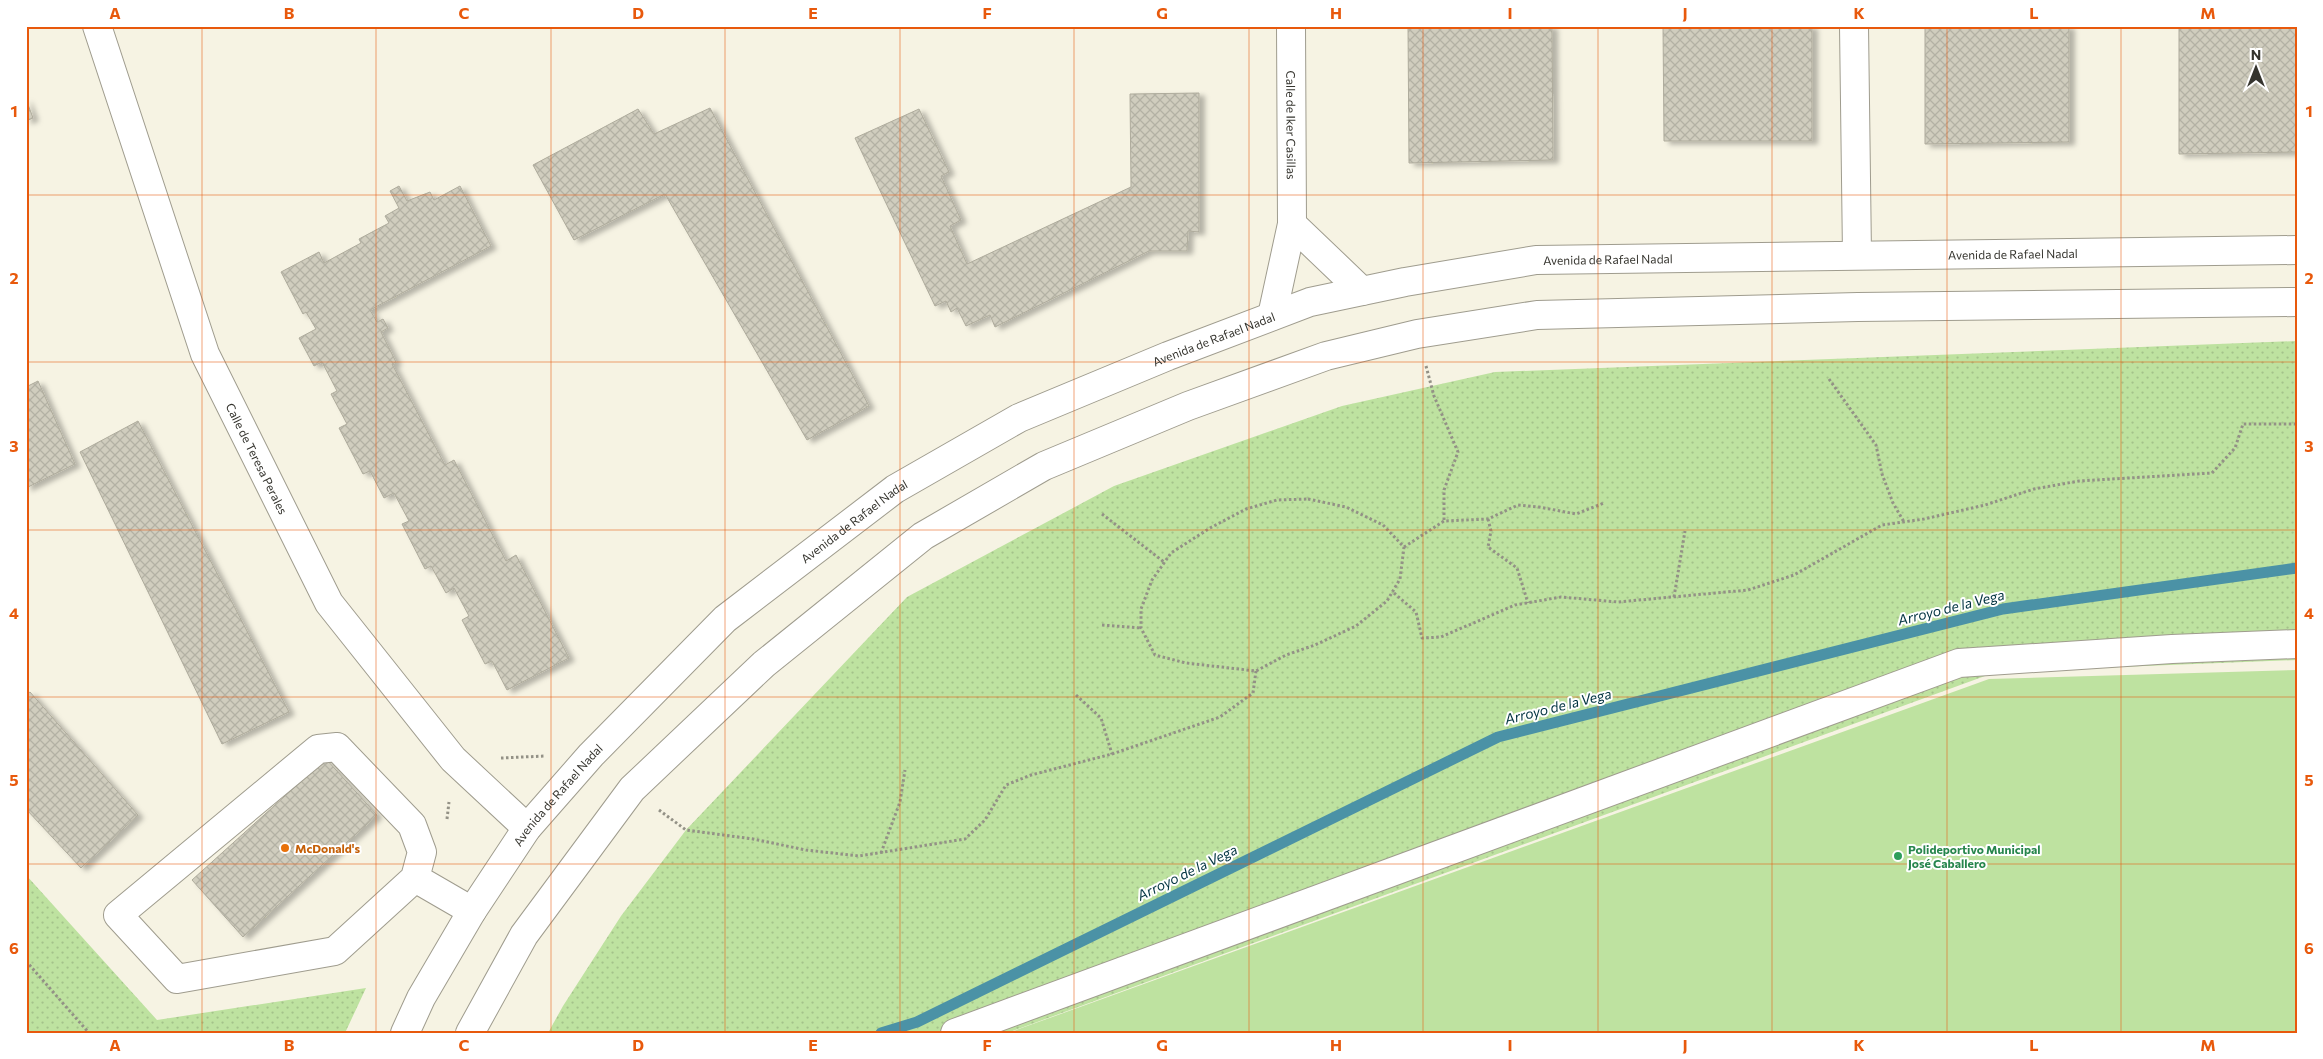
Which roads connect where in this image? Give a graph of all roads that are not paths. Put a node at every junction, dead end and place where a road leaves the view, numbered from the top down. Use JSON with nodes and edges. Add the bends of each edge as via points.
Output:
{"nodes":[{"id":1,"x":97,"y":26,"type":"edge"},
{"id":2,"x":1291,"y":26,"type":"edge"},
{"id":3,"x":1854,"y":26,"type":"edge"},
{"id":4,"x":1292,"y":224,"type":"junction"},
{"id":5,"x":2297,"y":250,"type":"edge"},
{"id":6,"x":1857,"y":255,"type":"junction"},
{"id":7,"x":1362,"y":291,"type":"junction"},
{"id":8,"x":2297,"y":302,"type":"edge"},
{"id":9,"x":1272,"y":316,"type":"junction"},
{"id":10,"x":2297,"y":644,"type":"edge"},
{"id":11,"x":527,"y":828,"type":"junction"},
{"id":12,"x":415,"y":878,"type":"junction"},
{"id":13,"x":472,"y":911,"type":"junction"},
{"id":14,"x":405,"y":1033,"type":"edge"},
{"id":15,"x":470,"y":1033,"type":"edge"},
{"id":16,"x":955,"y":1033,"type":"edge"}],
"edges":[{"from":1,"to":11,"type":"street","name":"Calle de Teresa Perales","via":[[204,354],[329,603],[453,759]]},
{"from":2,"to":4,"type":"street","name":"Calle de Iker Casillas"},
{"from":3,"to":6,"type":"street"},
{"from":4,"to":7,"type":"street"},
{"from":4,"to":9,"type":"street","name":"Calle de Iker Casillas"},
{"from":5,"to":6,"type":"street","name":"Avenida de Rafael Nadal"},
{"from":6,"to":7,"type":"street","name":"Avenida de Rafael Nadal","via":[[1536,260]]},
{"from":7,"to":9,"type":"street","name":"Avenida de Rafael Nadal","via":[[1310,302]]},
{"from":8,"to":15,"type":"street","via":[[1858,307],[1537,316],[1417,334],[1326,356],[1188,406],[1044,466],[922,536],[764,664],[632,789],[524,936]]},
{"from":9,"to":11,"type":"street","name":"Avenida de Rafael Nadal","via":[[1019,418],[895,489],[725,620],[591,755]]},
{"from":10,"to":16,"type":"street","via":[[1960,662]]},
{"from":11,"to":13,"type":"street","name":"Avenida de Rafael Nadal"},
{"from":12,"to":12,"type":"street","via":[[335,951],[178,979],[118,915],[318,749],[337,747],[412,825],[422,852]]},
{"from":12,"to":13,"type":"street"},
{"from":13,"to":14,"type":"street","name":"Avenida de Rafael Nadal","via":[[421,998]]}]}
